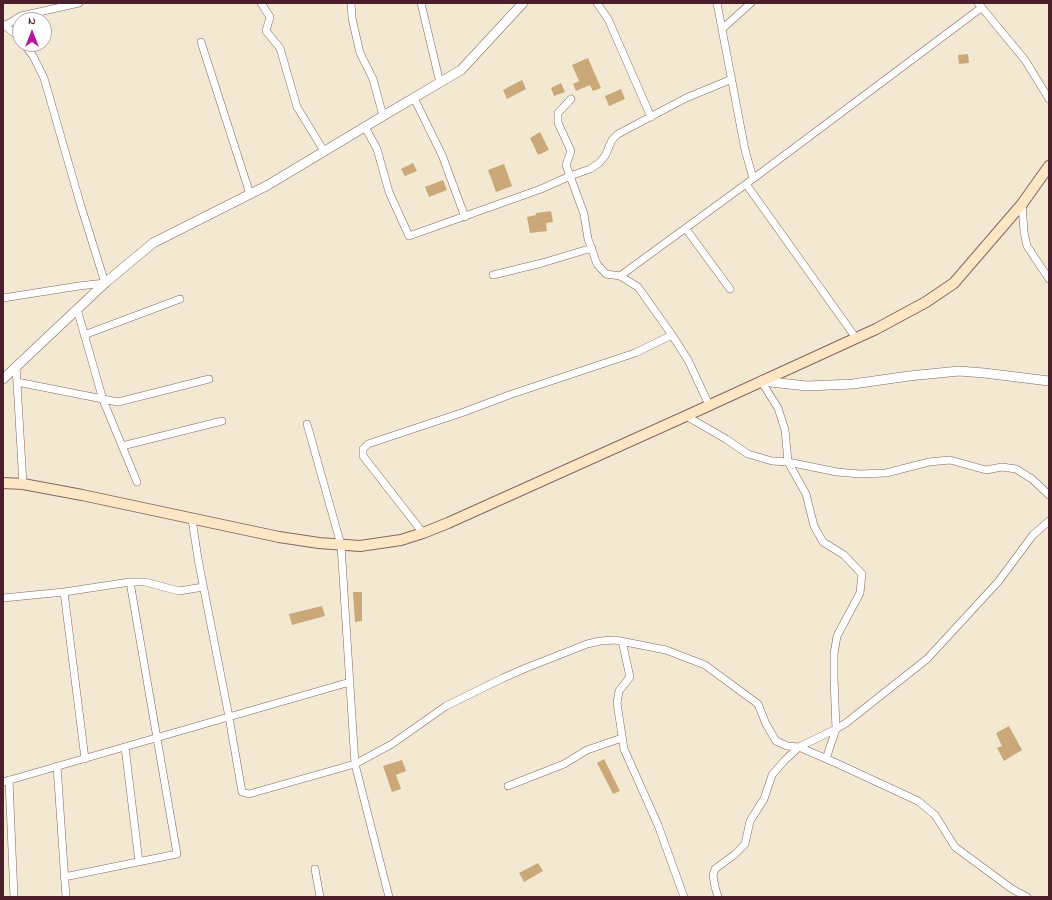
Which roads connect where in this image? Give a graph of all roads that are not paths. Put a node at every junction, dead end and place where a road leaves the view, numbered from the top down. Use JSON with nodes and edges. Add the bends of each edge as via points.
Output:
{"nodes":[{"id":1,"x":79,"y":3,"type":"edge"},
{"id":2,"x":261,"y":3,"type":"edge"},
{"id":3,"x":351,"y":3,"type":"edge"},
{"id":4,"x":421,"y":3,"type":"edge"},
{"id":5,"x":523,"y":3,"type":"edge"},
{"id":6,"x":597,"y":3,"type":"edge"},
{"id":7,"x":717,"y":3,"type":"edge"},
{"id":8,"x":751,"y":3,"type":"edge"},
{"id":9,"x":979,"y":5,"type":"edge"},
{"id":10,"x":4,"y":26,"type":"edge"},
{"id":11,"x":722,"y":29,"type":"junction"},
{"id":12,"x":201,"y":42,"type":"dead end"},
{"id":13,"x":30,"y":52,"type":"edge"},
{"id":14,"x":732,"y":79,"type":"junction"},
{"id":15,"x":440,"y":83,"type":"junction"},
{"id":16,"x":414,"y":98,"type":"junction"},
{"id":17,"x":571,"y":99,"type":"dead end"},
{"id":18,"x":1049,"y":99,"type":"edge"},
{"id":19,"x":383,"y":116,"type":"junction"},
{"id":20,"x":651,"y":117,"type":"junction"},
{"id":21,"x":365,"y":127,"type":"junction"},
{"id":22,"x":324,"y":151,"type":"junction"},
{"id":23,"x":1049,"y":166,"type":"edge"},
{"id":24,"x":570,"y":176,"type":"junction"},
{"id":25,"x":753,"y":178,"type":"junction"},
{"id":26,"x":746,"y":184,"type":"junction"},
{"id":27,"x":250,"y":194,"type":"junction"},
{"id":28,"x":1022,"y":204,"type":"junction"},
{"id":29,"x":465,"y":217,"type":"junction"},
{"id":30,"x":686,"y":229,"type":"junction"},
{"id":31,"x":592,"y":248,"type":"junction"},
{"id":32,"x":493,"y":275,"type":"dead end"},
{"id":33,"x":620,"y":276,"type":"junction"},
{"id":34,"x":1049,"y":279,"type":"edge"},
{"id":35,"x":105,"y":283,"type":"junction"},
{"id":36,"x":730,"y":289,"type":"dead end"},
{"id":37,"x":3,"y":298,"type":"edge"},
{"id":38,"x":180,"y":299,"type":"dead end"},
{"id":39,"x":77,"y":309,"type":"junction"},
{"id":40,"x":84,"y":335,"type":"junction"},
{"id":41,"x":672,"y":335,"type":"junction"},
{"id":42,"x":856,"y":338,"type":"junction"},
{"id":43,"x":16,"y":367,"type":"junction"},
{"id":44,"x":3,"y":379,"type":"edge"},
{"id":45,"x":209,"y":379,"type":"dead end"},
{"id":46,"x":761,"y":381,"type":"junction"},
{"id":47,"x":1049,"y":381,"type":"edge"},
{"id":48,"x":17,"y":382,"type":"junction"},
{"id":49,"x":103,"y":400,"type":"junction"},
{"id":50,"x":710,"y":405,"type":"junction"},
{"id":51,"x":686,"y":416,"type":"junction"},
{"id":52,"x":222,"y":421,"type":"dead end"},
{"id":53,"x":307,"y":424,"type":"dead end"},
{"id":54,"x":122,"y":446,"type":"junction"},
{"id":55,"x":788,"y":462,"type":"junction"},
{"id":56,"x":137,"y":482,"type":"dead end"},
{"id":57,"x":3,"y":483,"type":"edge"},
{"id":58,"x":23,"y":484,"type":"junction"},
{"id":59,"x":1049,"y":495,"type":"edge"},
{"id":60,"x":192,"y":519,"type":"junction"},
{"id":61,"x":1049,"y":521,"type":"edge"},
{"id":62,"x":423,"y":533,"type":"junction"},
{"id":63,"x":341,"y":545,"type":"junction"},
{"id":64,"x":130,"y":582,"type":"junction"},
{"id":65,"x":203,"y":587,"type":"junction"},
{"id":66,"x":64,"y":592,"type":"junction"},
{"id":67,"x":3,"y":598,"type":"edge"},
{"id":68,"x":622,"y":641,"type":"junction"},
{"id":69,"x":350,"y":682,"type":"junction"},
{"id":70,"x":229,"y":717,"type":"junction"},
{"id":71,"x":836,"y":729,"type":"junction"},
{"id":72,"x":157,"y":738,"type":"junction"},
{"id":73,"x":622,"y":738,"type":"junction"},
{"id":74,"x":125,"y":747,"type":"junction"},
{"id":75,"x":799,"y":748,"type":"junction"},
{"id":76,"x":85,"y":759,"type":"junction"},
{"id":77,"x":826,"y":759,"type":"junction"},
{"id":78,"x":355,"y":764,"type":"junction"},
{"id":79,"x":57,"y":766,"type":"junction"},
{"id":80,"x":6,"y":781,"type":"edge"},
{"id":81,"x":508,"y":786,"type":"dead end"},
{"id":82,"x":138,"y":862,"type":"junction"},
{"id":83,"x":315,"y":869,"type":"dead end"},
{"id":84,"x":64,"y":877,"type":"junction"},
{"id":85,"x":14,"y":897,"type":"edge"},
{"id":86,"x":66,"y":897,"type":"edge"},
{"id":87,"x":320,"y":897,"type":"edge"},
{"id":88,"x":389,"y":897,"type":"edge"},
{"id":89,"x":684,"y":897,"type":"edge"},
{"id":90,"x":718,"y":897,"type":"edge"},
{"id":91,"x":1027,"y":897,"type":"edge"}],
"edges":[{"from":1,"to":10,"type":"street","via":[[21,16]]},
{"from":2,"to":22,"type":"street","via":[[270,17],[266,31],[280,48],[297,107]]},
{"from":3,"to":19,"type":"street","via":[[360,53],[373,79]]},
{"from":4,"to":15,"type":"street"},
{"from":5,"to":15,"type":"street","via":[[461,70]]},
{"from":6,"to":20,"type":"street","via":[[608,19]]},
{"from":7,"to":11,"type":"street"},
{"from":8,"to":11,"type":"street"},
{"from":9,"to":18,"type":"street","via":[[1025,60]]},
{"from":9,"to":25,"type":"street"},
{"from":11,"to":14,"type":"street"},
{"from":12,"to":27,"type":"street"},
{"from":13,"to":35,"type":"street","via":[[44,78]]},
{"from":14,"to":20,"type":"street","via":[[686,98]]},
{"from":14,"to":25,"type":"street","via":[[745,150]]},
{"from":15,"to":16,"type":"street"},
{"from":16,"to":19,"type":"street"},
{"from":16,"to":29,"type":"street","via":[[442,155]]},
{"from":17,"to":24,"type":"street","via":[[558,112],[558,123],[571,151],[566,165]]},
{"from":19,"to":21,"type":"street"},
{"from":20,"to":24,"type":"street","via":[[618,134],[599,163]]},
{"from":21,"to":22,"type":"street"},
{"from":21,"to":29,"type":"street","via":[[377,149],[389,192],[408,236]]},
{"from":22,"to":27,"type":"street"},
{"from":23,"to":28,"type":"main road"},
{"from":24,"to":29,"type":"street"},
{"from":24,"to":31,"type":"street","via":[[584,214]]},
{"from":25,"to":26,"type":"street"},
{"from":26,"to":30,"type":"street"},
{"from":26,"to":42,"type":"street"},
{"from":27,"to":35,"type":"street","via":[[154,243]]},
{"from":28,"to":34,"type":"street","via":[[1027,246]]},
{"from":28,"to":42,"type":"main road","via":[[954,283],[926,302]]},
{"from":30,"to":33,"type":"street"},
{"from":30,"to":36,"type":"street"},
{"from":31,"to":32,"type":"street"},
{"from":31,"to":33,"type":"street","via":[[597,264],[606,274]]},
{"from":33,"to":41,"type":"street","via":[[638,287]]},
{"from":35,"to":37,"type":"street"},
{"from":35,"to":39,"type":"street"},
{"from":38,"to":40,"type":"street"},
{"from":39,"to":40,"type":"street"},
{"from":39,"to":43,"type":"street"},
{"from":40,"to":49,"type":"street"},
{"from":41,"to":50,"type":"street","via":[[688,360]]},
{"from":41,"to":62,"type":"street","via":[[635,353],[368,444],[363,449],[363,456]]},
{"from":42,"to":46,"type":"main road"},
{"from":43,"to":44,"type":"street"},
{"from":43,"to":48,"type":"street"},
{"from":45,"to":49,"type":"street","via":[[118,402]]},
{"from":46,"to":47,"type":"street","via":[[807,386],[853,384],[959,372]]},
{"from":46,"to":50,"type":"main road"},
{"from":46,"to":55,"type":"street","via":[[778,408],[785,430]]},
{"from":48,"to":49,"type":"street"},
{"from":48,"to":58,"type":"street"},
{"from":49,"to":54,"type":"street"},
{"from":50,"to":51,"type":"main road"},
{"from":51,"to":55,"type":"street","via":[[748,454],[772,461]]},
{"from":51,"to":62,"type":"main road"},
{"from":52,"to":54,"type":"street"},
{"from":53,"to":63,"type":"street"},
{"from":54,"to":56,"type":"street"},
{"from":55,"to":59,"type":"street","via":[[860,474],[886,473],[929,462],[950,460],[986,470],[1002,467],[1016,469],[1032,479]]},
{"from":55,"to":71,"type":"street","via":[[806,494],[814,526],[823,542],[844,555],[862,574],[860,593],[836,642]]},
{"from":57,"to":58,"type":"main road"},
{"from":58,"to":60,"type":"main road"},
{"from":60,"to":63,"type":"main road","via":[[319,544]]},
{"from":60,"to":65,"type":"street"},
{"from":61,"to":71,"type":"street","via":[[1033,535],[998,582],[927,659]]},
{"from":62,"to":63,"type":"main road","via":[[380,544]]},
{"from":63,"to":69,"type":"street"},
{"from":64,"to":65,"type":"street","via":[[145,582],[179,591]]},
{"from":64,"to":66,"type":"street"},
{"from":64,"to":72,"type":"street"},
{"from":65,"to":70,"type":"street"},
{"from":66,"to":67,"type":"street"},
{"from":66,"to":76,"type":"street"},
{"from":68,"to":73,"type":"street","via":[[630,677],[619,691],[617,703]]},
{"from":68,"to":75,"type":"street","via":[[666,650],[705,665],[758,704],[776,741]]},
{"from":68,"to":78,"type":"street","via":[[587,644],[503,678],[446,706],[387,747]]},
{"from":69,"to":70,"type":"street"},
{"from":69,"to":78,"type":"street"},
{"from":70,"to":72,"type":"street"},
{"from":70,"to":78,"type":"street","via":[[242,792],[249,794]]},
{"from":71,"to":75,"type":"street"},
{"from":71,"to":77,"type":"street"},
{"from":72,"to":74,"type":"street"},
{"from":72,"to":82,"type":"street","via":[[177,854]]},
{"from":73,"to":81,"type":"street","via":[[587,750],[564,764]]},
{"from":73,"to":89,"type":"street","via":[[624,749],[658,825]]},
{"from":74,"to":76,"type":"street"},
{"from":74,"to":82,"type":"street"},
{"from":75,"to":77,"type":"street"},
{"from":75,"to":90,"type":"street","via":[[772,774],[764,799],[750,821],[745,844],[715,869],[713,875]]},
{"from":76,"to":79,"type":"street"},
{"from":77,"to":91,"type":"street","via":[[918,801],[935,815],[955,846],[1012,889]]},
{"from":78,"to":88,"type":"street"},
{"from":79,"to":80,"type":"street"},
{"from":79,"to":84,"type":"street"},
{"from":80,"to":85,"type":"street"},
{"from":82,"to":84,"type":"street"},
{"from":83,"to":87,"type":"street"},
{"from":84,"to":86,"type":"street"}]}
